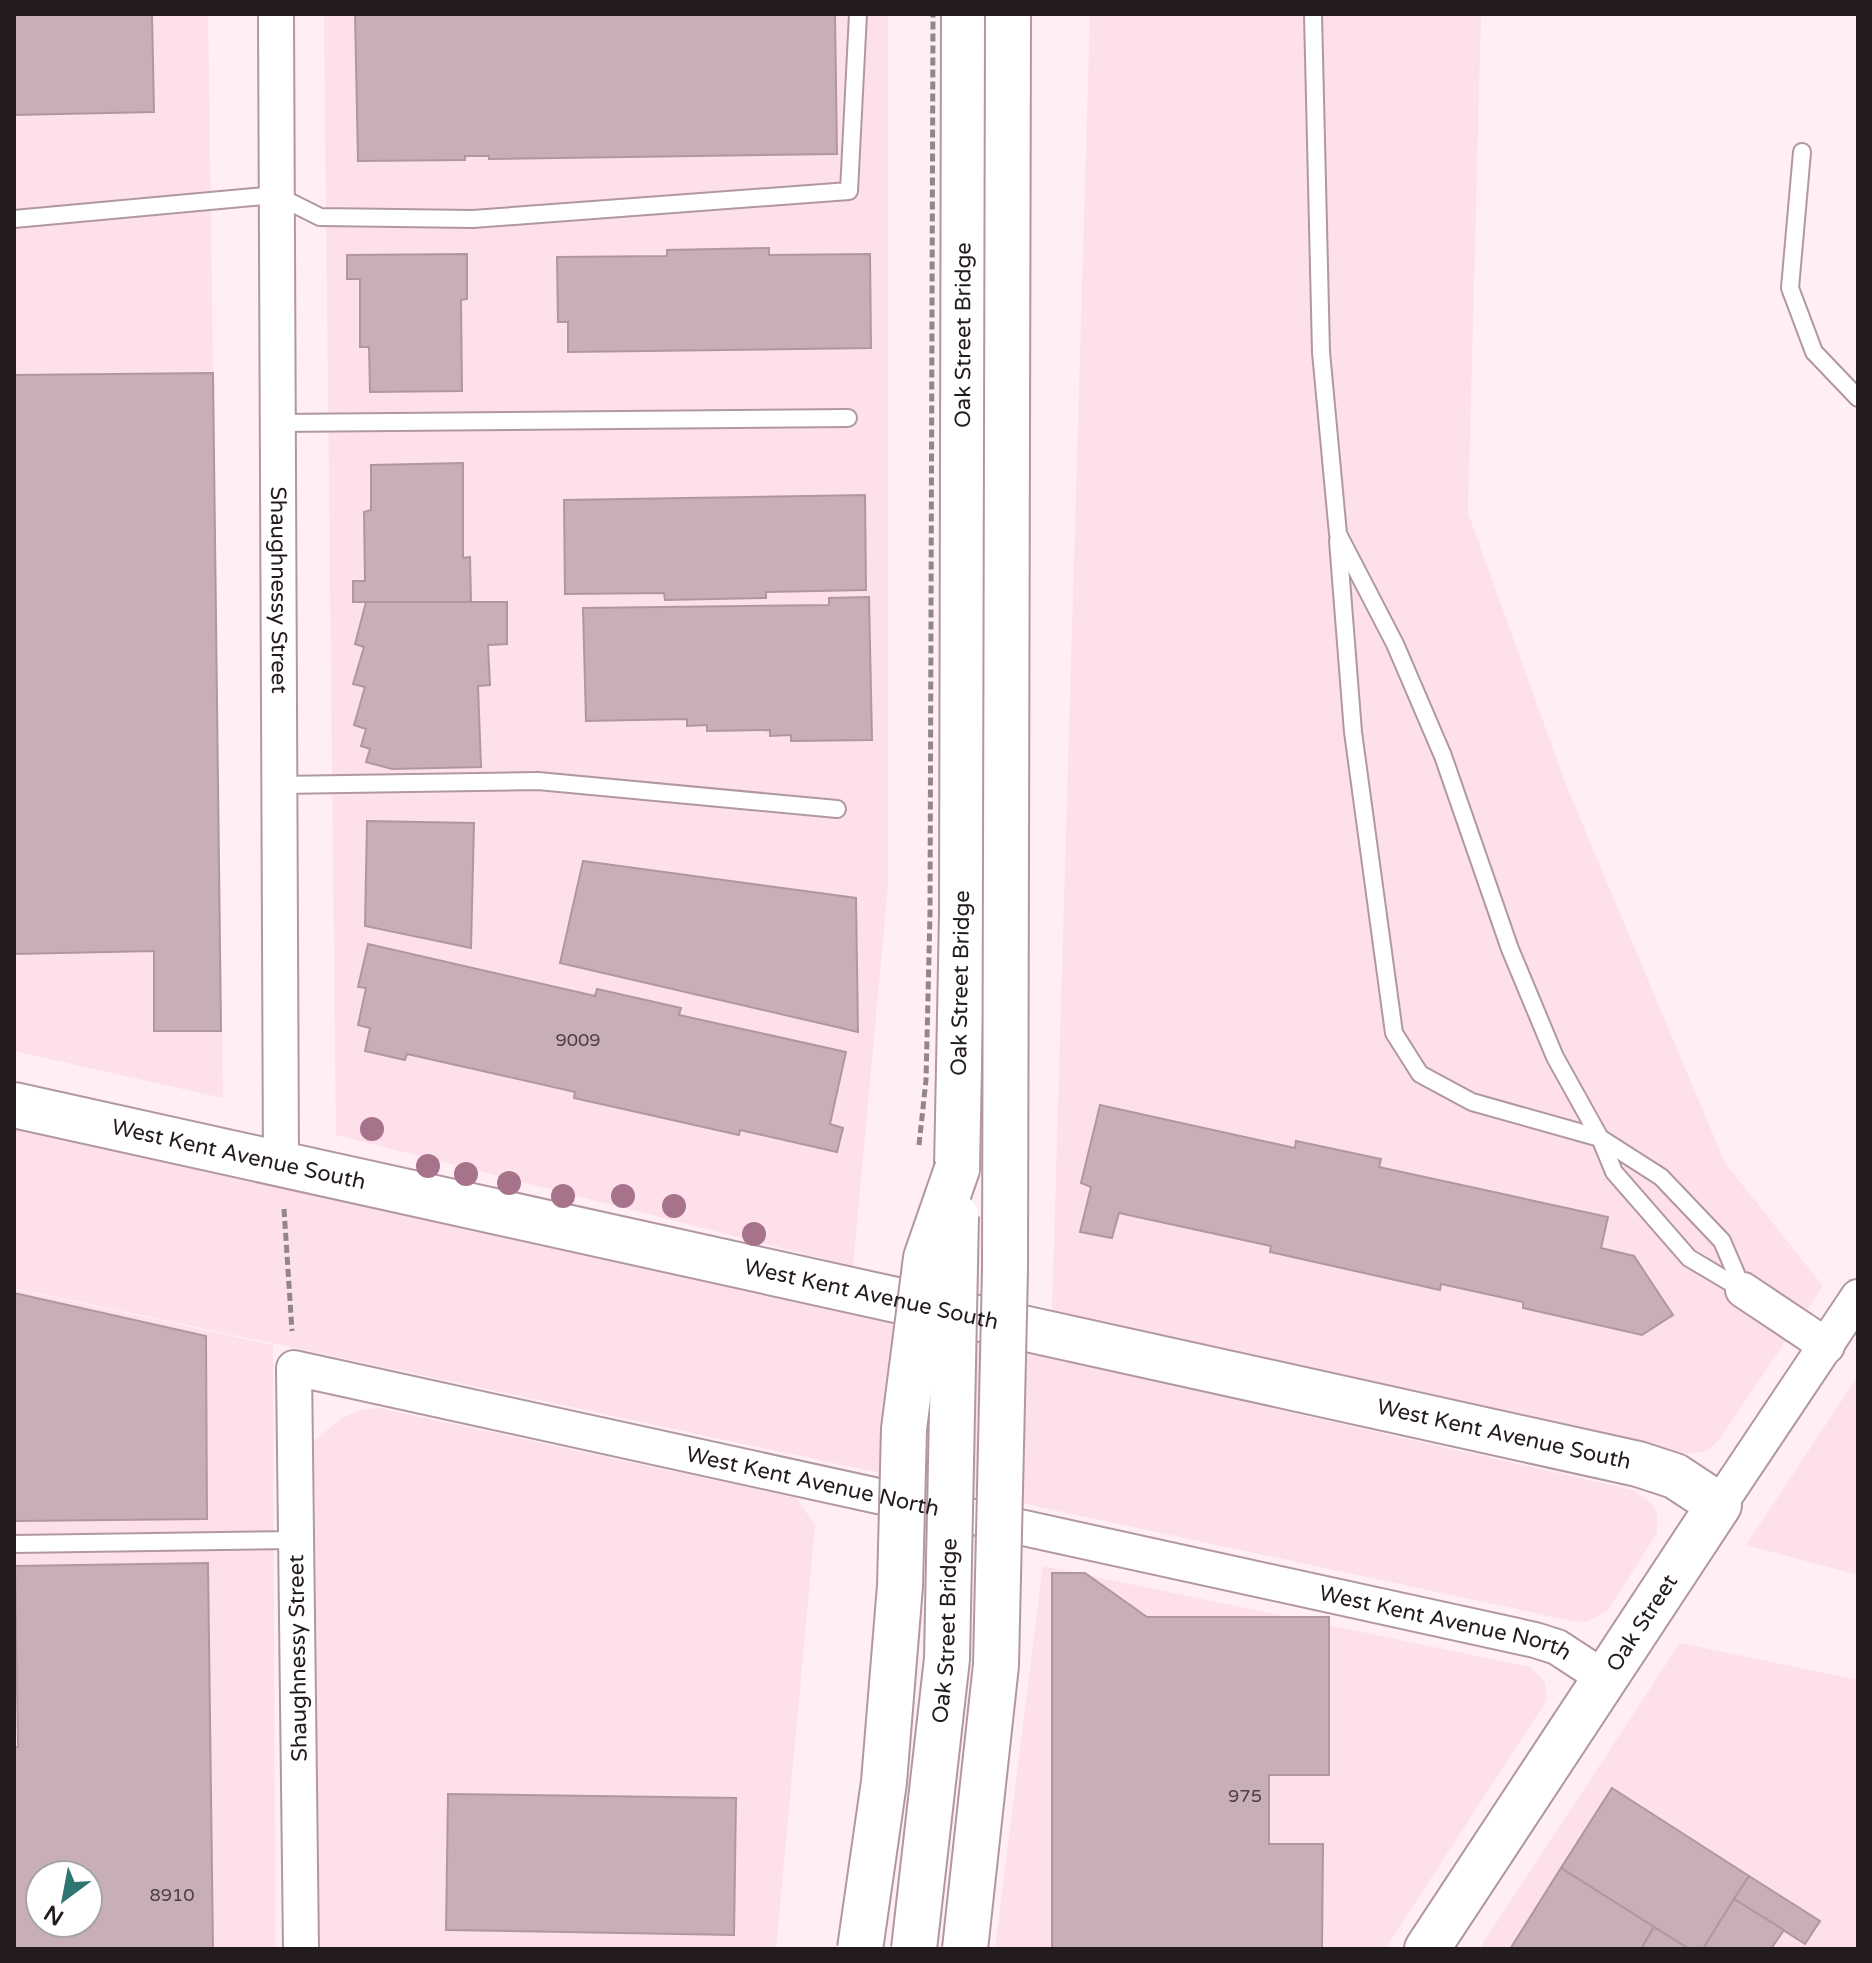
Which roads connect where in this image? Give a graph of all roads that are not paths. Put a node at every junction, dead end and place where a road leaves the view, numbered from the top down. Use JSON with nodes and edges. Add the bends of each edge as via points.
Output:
{"nodes":[{"id":1,"x":276,"y":14,"type":"edge"},
{"id":2,"x":858,"y":14,"type":"edge"},
{"id":3,"x":964,"y":14,"type":"edge"},
{"id":4,"x":1008,"y":14,"type":"edge"},
{"id":5,"x":1313,"y":14,"type":"edge"},
{"id":6,"x":1802,"y":152,"type":"dead end"},
{"id":7,"x":276,"y":195,"type":"junction"},
{"id":8,"x":14,"y":219,"type":"edge"},
{"id":9,"x":1858,"y":398,"type":"edge"},
{"id":10,"x":848,"y":418,"type":"dead end"},
{"id":11,"x":278,"y":423,"type":"junction"},
{"id":12,"x":1338,"y":534,"type":"junction"},
{"id":13,"x":279,"y":785,"type":"junction"},
{"id":14,"x":837,"y":809,"type":"dead end"},
{"id":15,"x":14,"y":1105,"type":"edge"},
{"id":16,"x":1600,"y":1138,"type":"junction"},
{"id":17,"x":937,"y":1161,"type":"junction"},
{"id":18,"x":281,"y":1166,"type":"junction"},
{"id":19,"x":1743,"y":1290,"type":"junction"},
{"id":20,"x":1858,"y":1297,"type":"edge"},
{"id":21,"x":1827,"y":1346,"type":"junction"},
{"id":22,"x":294,"y":1368,"type":"joint"},
{"id":23,"x":1719,"y":1505,"type":"junction"},
{"id":24,"x":296,"y":1540,"type":"junction"},
{"id":25,"x":14,"y":1544,"type":"edge"},
{"id":26,"x":1606,"y":1679,"type":"junction"},
{"id":27,"x":301,"y":1949,"type":"edge"},
{"id":28,"x":860,"y":1949,"type":"edge"},
{"id":29,"x":914,"y":1949,"type":"edge"},
{"id":30,"x":965,"y":1949,"type":"edge"},
{"id":31,"x":1427,"y":1949,"type":"edge"}],
"edges":[{"from":1,"to":7,"type":"street","name":"Shaughnessy Street"},
{"from":2,"to":7,"type":"lane","via":[[849,191],[473,219],[320,217]]},
{"from":3,"to":17,"type":"main road","name":"Oak Street Bridge","via":[[962,914]]},
{"from":4,"to":30,"type":"main road","name":"Oak Street Bridge","bridge":true,"via":[[1005,1270],[996,1665]]},
{"from":5,"to":12,"type":"lane","via":[[1321,352]]},
{"from":6,"to":9,"type":"lane","via":[[1790,288],[1814,352]]},
{"from":7,"to":8,"type":"lane"},
{"from":7,"to":11,"type":"street","name":"Shaughnessy Street"},
{"from":10,"to":11,"type":"lane"},
{"from":11,"to":13,"type":"street","name":"Shaughnessy Street"},
{"from":12,"to":16,"type":"lane","via":[[1395,644],[1443,756],[1510,949],[1555,1057]]},
{"from":12,"to":16,"type":"lane","via":[[1353,732],[1394,1033],[1420,1074],[1472,1102]]},
{"from":13,"to":14,"type":"lane","via":[[538,781]]},
{"from":13,"to":18,"type":"street","name":"Shaughnessy Street"},
{"from":15,"to":18,"type":"main road","name":"West Kent Avenue South"},
{"from":16,"to":19,"type":"lane","via":[[1614,1172],[1689,1258]]},
{"from":16,"to":19,"type":"lane","via":[[1661,1177],[1722,1241]]},
{"from":17,"to":28,"type":"main road","bridge":true,"via":[[904,1429],[900,1586],[884,1782]]},
{"from":17,"to":29,"type":"main road","name":"Oak Street Bridge","bridge":true,"via":[[947,1659]]},
{"from":18,"to":23,"type":"main road","name":"West Kent Avenue South","via":[[1638,1464],[1675,1476]]},
{"from":19,"to":21,"type":"street"},
{"from":20,"to":21,"type":"street","name":"Oak Street"},
{"from":21,"to":23,"type":"street","name":"Oak Street"},
{"from":22,"to":24,"type":"street","name":"Shaughnessy Street"},
{"from":22,"to":26,"type":"street","name":"West Kent Avenue North","via":[[1535,1640],[1557,1647]]},
{"from":23,"to":26,"type":"main road","name":"Oak Street"},
{"from":24,"to":25,"type":"lane"},
{"from":24,"to":27,"type":"street","name":"Shaughnessy Street"},
{"from":26,"to":31,"type":"main road","name":"Oak Street"}]}
